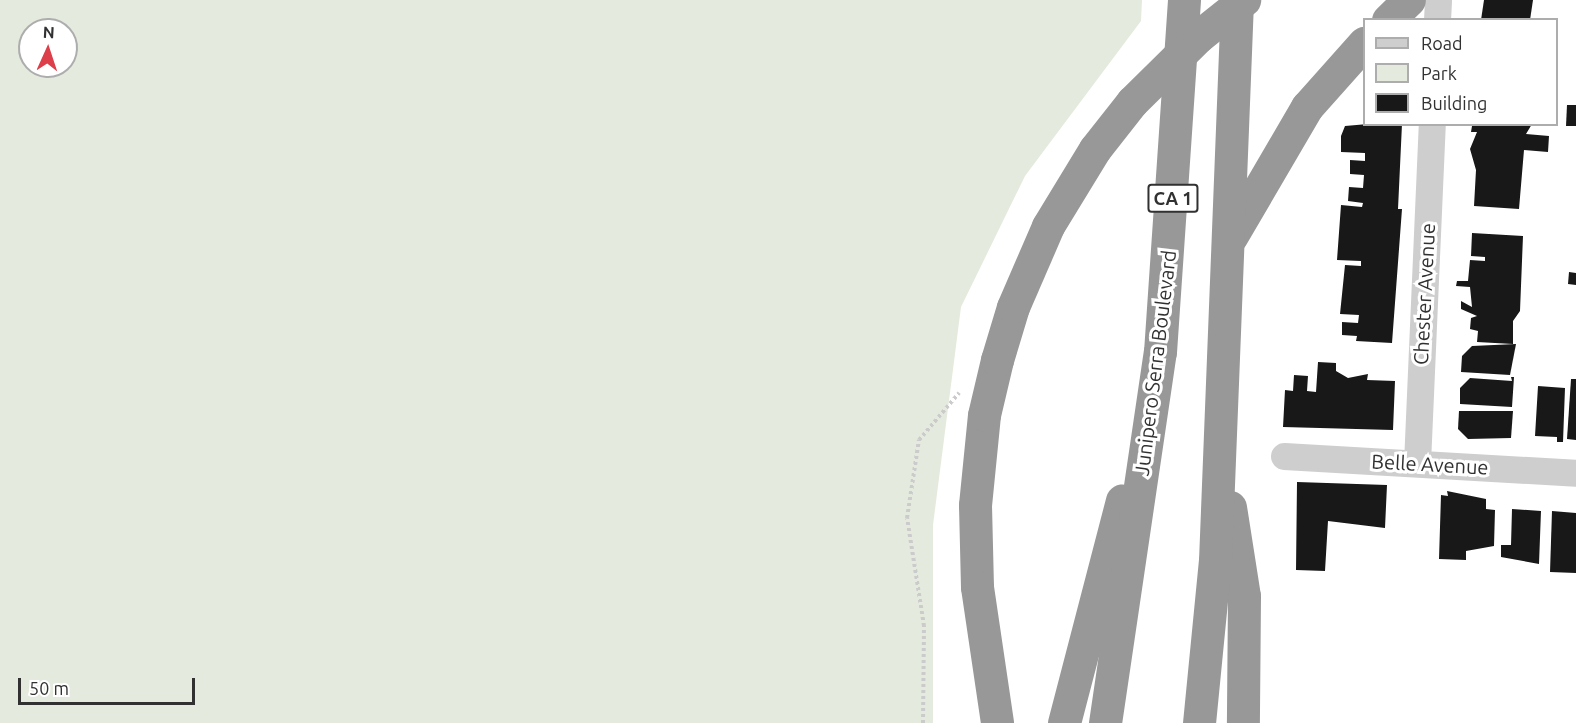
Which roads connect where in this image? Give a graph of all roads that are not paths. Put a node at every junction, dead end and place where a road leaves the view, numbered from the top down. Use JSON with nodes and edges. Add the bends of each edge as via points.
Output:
{"nodes":[{"id":1,"x":1184,"y":0,"type":"edge"},
{"id":2,"x":1237,"y":0,"type":"edge"},
{"id":3,"x":1245,"y":0,"type":"edge"},
{"id":4,"x":1409,"y":0,"type":"edge"},
{"id":5,"x":1438,"y":0,"type":"edge"},
{"id":6,"x":1390,"y":18,"type":"edge"},
{"id":7,"x":1437,"y":18,"type":"edge"},
{"id":8,"x":1363,"y":45,"type":"edge"},
{"id":9,"x":1432,"y":126,"type":"edge"},
{"id":10,"x":1227,"y":244,"type":"junction"},
{"id":11,"x":1155,"y":395,"type":"junction"},
{"id":12,"x":1284,"y":456,"type":"dead end"},
{"id":13,"x":1220,"y":463,"type":"junction"},
{"id":14,"x":1417,"y":463,"type":"junction"},
{"id":15,"x":1576,"y":472,"type":"edge"},
{"id":16,"x":997,"y":723,"type":"edge"},
{"id":17,"x":1064,"y":723,"type":"edge"},
{"id":18,"x":1105,"y":723,"type":"edge"},
{"id":19,"x":1199,"y":723,"type":"edge"},
{"id":20,"x":1243,"y":723,"type":"edge"}],
"edges":[{"from":1,"to":11,"type":"highway","name":"Junipero Serra Boulevard","number":"CA 1"},
{"from":2,"to":10,"type":"highway","number":"CA 1"},
{"from":3,"to":16,"type":"highway","bridge":true,"via":[[1198,36],[1132,102],[1095,149],[1053,217],[1024,278],[984,415],[975,505],[977,587]]},
{"from":4,"to":6,"type":"highway"},
{"from":5,"to":7,"type":"street"},
{"from":8,"to":10,"type":"highway","via":[[1307,107]]},
{"from":9,"to":14,"type":"street","name":"Chester Avenue"},
{"from":10,"to":13,"type":"highway","number":"CA 1"},
{"from":11,"to":17,"type":"highway","via":[[1101,568]]},
{"from":11,"to":18,"type":"highway","name":"Junipero Serra Boulevard","number":"CA 1"},
{"from":12,"to":14,"type":"street","name":"Belle Avenue"},
{"from":13,"to":19,"type":"highway","number":"CA 1","via":[[1212,614]]},
{"from":13,"to":20,"type":"highway","via":[[1242,564]]},
{"from":14,"to":15,"type":"street","name":"Belle Avenue"}]}
